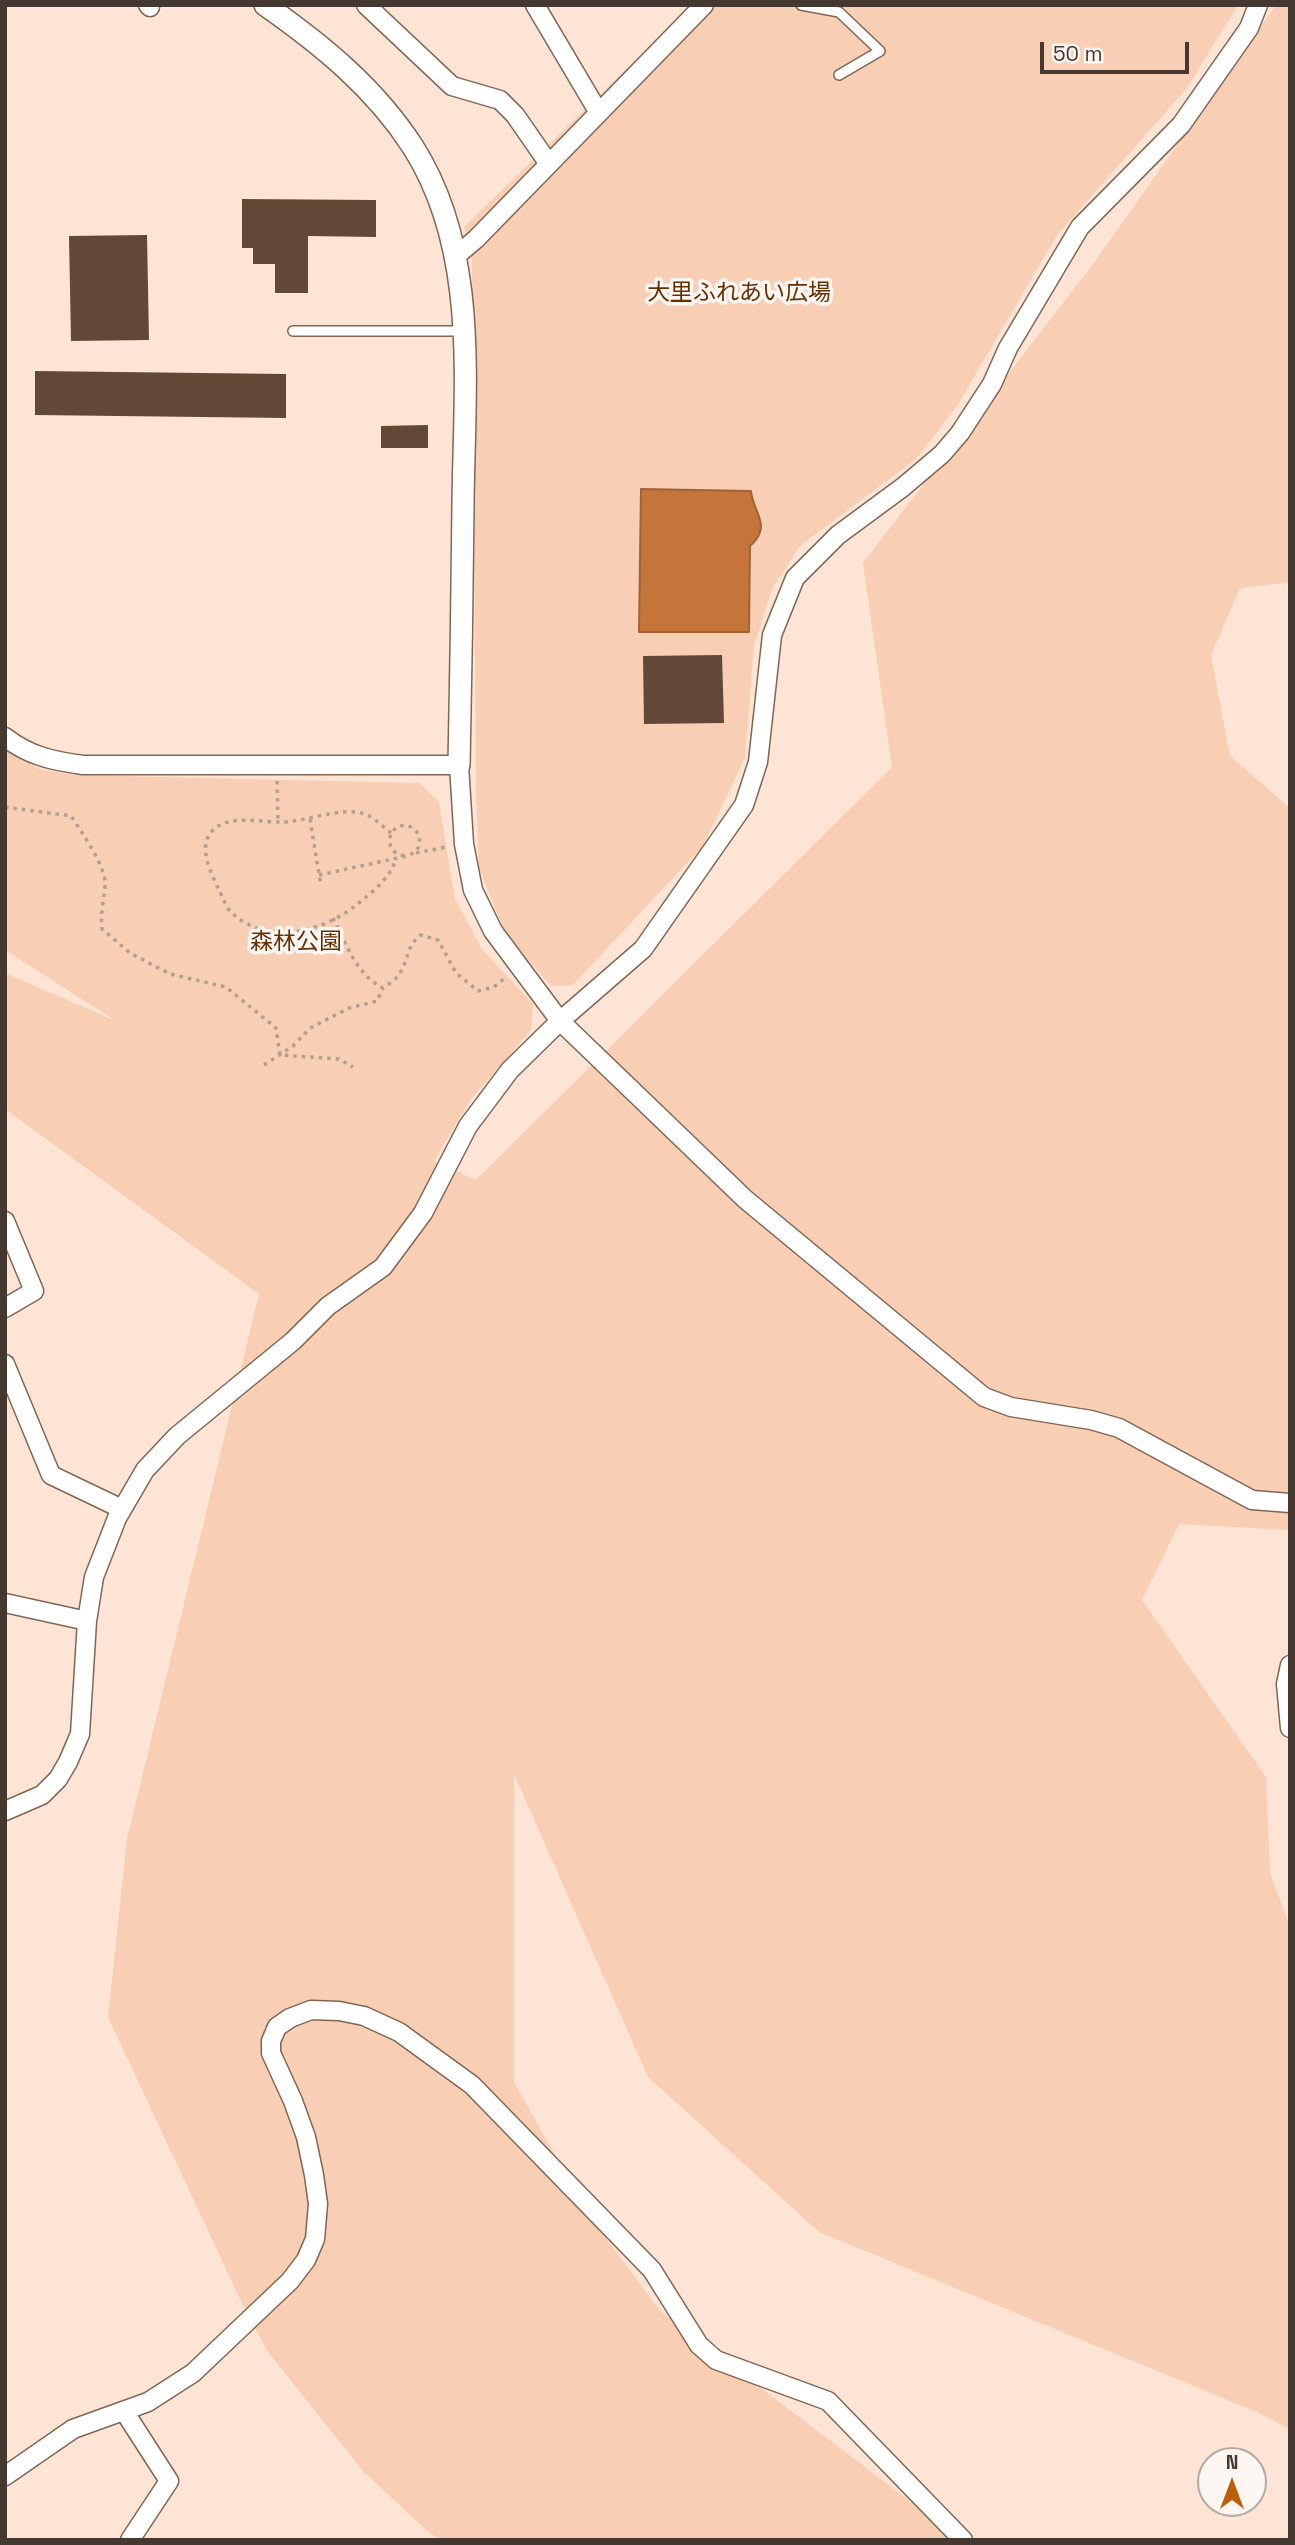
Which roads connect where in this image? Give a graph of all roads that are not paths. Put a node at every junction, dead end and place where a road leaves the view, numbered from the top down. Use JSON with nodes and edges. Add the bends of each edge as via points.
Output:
{"nodes":[{"id":1,"x":265,"y":5,"type":"edge"},
{"id":2,"x":366,"y":5,"type":"edge"},
{"id":3,"x":535,"y":5,"type":"edge"},
{"id":4,"x":704,"y":5,"type":"edge"},
{"id":5,"x":801,"y":5,"type":"edge"},
{"id":6,"x":1258,"y":5,"type":"edge"},
{"id":7,"x":839,"y":75,"type":"dead end"},
{"id":8,"x":599,"y":113,"type":"junction"},
{"id":9,"x":549,"y":164,"type":"junction"},
{"id":10,"x":456,"y":256,"type":"junction"},
{"id":11,"x":293,"y":331,"type":"dead end"},
{"id":12,"x":463,"y":331,"type":"junction"},
{"id":13,"x":5,"y":737,"type":"edge"},
{"id":14,"x":459,"y":765,"type":"junction"},
{"id":15,"x":561,"y":1021,"type":"junction"},
{"id":16,"x":5,"y":1221,"type":"edge"},
{"id":17,"x":5,"y":1308,"type":"edge"},
{"id":18,"x":5,"y":1364,"type":"edge"},
{"id":19,"x":1290,"y":1503,"type":"edge"},
{"id":20,"x":122,"y":1509,"type":"junction"},
{"id":21,"x":5,"y":1603,"type":"edge"},
{"id":22,"x":87,"y":1620,"type":"junction"},
{"id":23,"x":1290,"y":1665,"type":"edge"},
{"id":24,"x":1290,"y":1728,"type":"edge"},
{"id":25,"x":5,"y":1811,"type":"edge"},
{"id":26,"x":124,"y":2411,"type":"junction"},
{"id":27,"x":5,"y":2476,"type":"edge"},
{"id":28,"x":130,"y":2540,"type":"edge"},
{"id":29,"x":963,"y":2540,"type":"edge"}],
"edges":[{"from":1,"to":10,"type":"street","via":[[333,56],[391,115],[415,149],[432,185]]},
{"from":2,"to":9,"type":"street","via":[[452,86],[500,100]]},
{"from":3,"to":8,"type":"street"},
{"from":4,"to":8,"type":"street"},
{"from":5,"to":7,"type":"lane","via":[[839,12],[880,51]]},
{"from":6,"to":15,"type":"street","via":[[1249,28],[1181,125],[1080,227],[960,433],[903,487],[838,535],[795,579],[772,635],[758,762],[744,805],[643,949]]},
{"from":8,"to":9,"type":"street"},
{"from":9,"to":10,"type":"street"},
{"from":10,"to":12,"type":"street"},
{"from":11,"to":12,"type":"lane"},
{"from":12,"to":14,"type":"street"},
{"from":13,"to":14,"type":"street","via":[[24,751],[83,765]]},
{"from":14,"to":15,"type":"street","via":[[464,844],[473,890],[518,967]]},
{"from":15,"to":19,"type":"street","via":[[745,1199],[984,1397],[1011,1407],[1119,1428],[1252,1500]]},
{"from":15,"to":20,"type":"street","via":[[510,1070],[468,1126],[423,1213],[383,1268],[328,1306],[293,1341],[177,1436],[145,1470]]},
{"from":16,"to":17,"type":"street","via":[[34,1291]]},
{"from":18,"to":20,"type":"street","via":[[51,1475]]},
{"from":20,"to":22,"type":"street","via":[[94,1577]]},
{"from":21,"to":22,"type":"street"},
{"from":22,"to":25,"type":"street","via":[[79,1734],[68,1762],[42,1795]]},
{"from":23,"to":24,"type":"street","via":[[1286,1684]]},
{"from":26,"to":27,"type":"street","via":[[73,2429]]},
{"from":26,"to":28,"type":"street","via":[[169,2481]]},
{"from":26,"to":29,"type":"street","via":[[148,2402],[193,2373],[290,2281],[306,2260],[316,2227],[314,2175],[293,2101],[271,2053],[271,2041],[277,2027],[290,2018],[311,2010],[339,2011],[400,2032],[472,2085],[652,2270],[699,2345],[716,2360],[828,2401]]}]}
